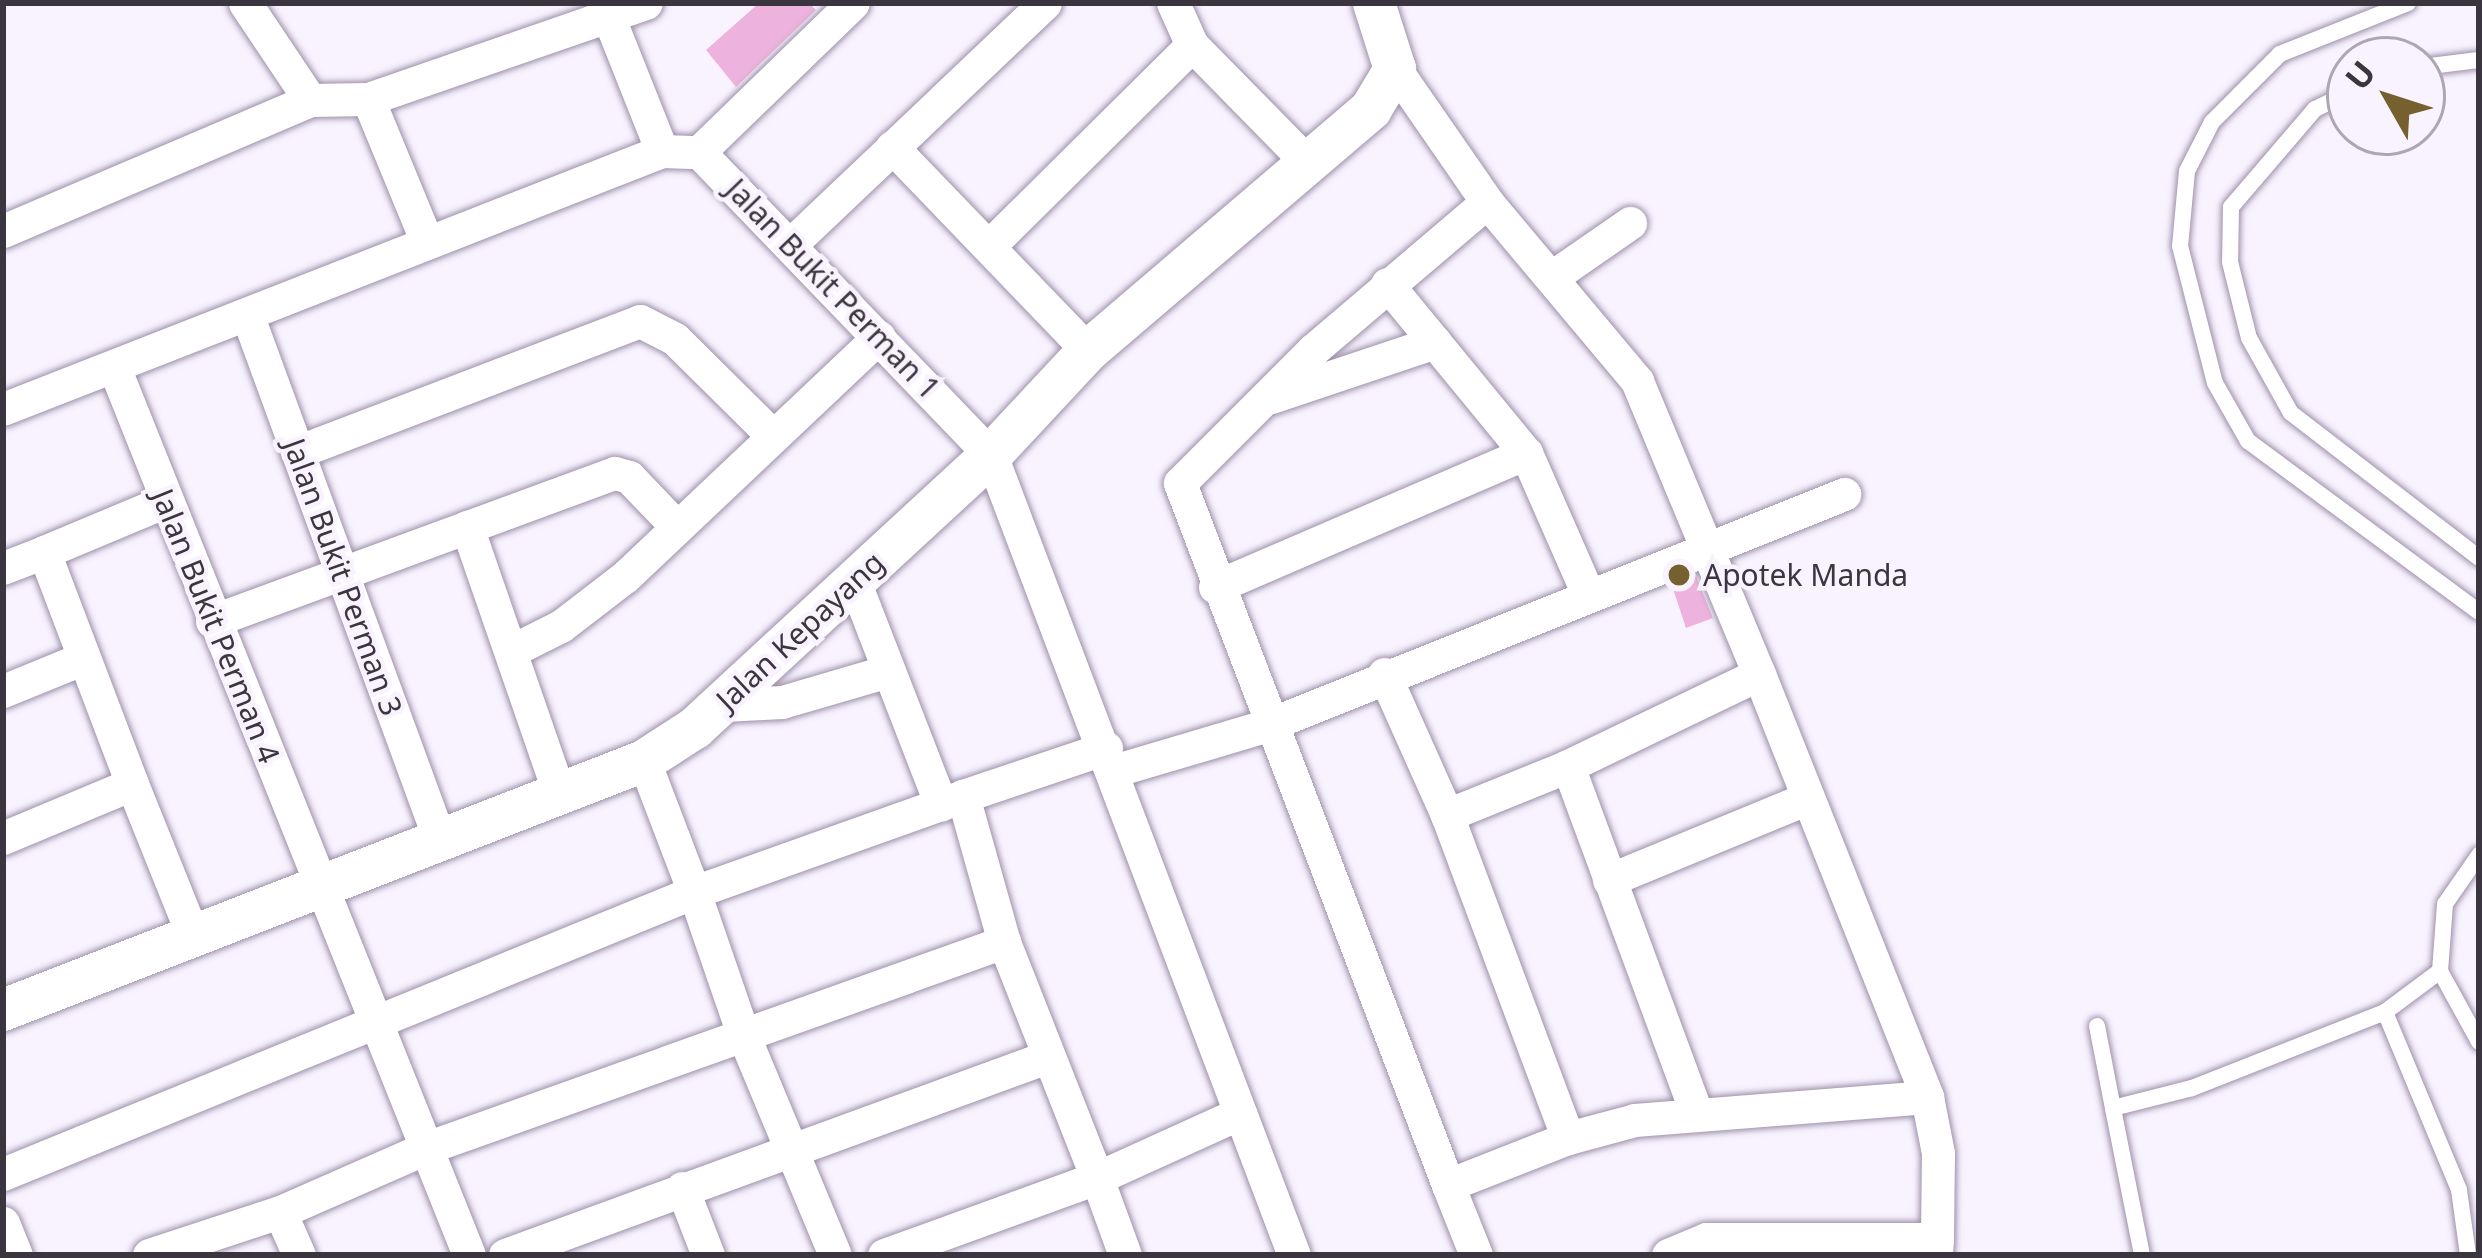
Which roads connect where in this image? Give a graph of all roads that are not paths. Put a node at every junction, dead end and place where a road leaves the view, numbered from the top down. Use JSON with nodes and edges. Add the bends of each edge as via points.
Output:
{"nodes":[{"id":1,"x":245,"y":3,"type":"edge"},
{"id":2,"x":646,"y":3,"type":"edge"},
{"id":3,"x":853,"y":3,"type":"edge"},
{"id":4,"x":1045,"y":3,"type":"edge"},
{"id":5,"x":1173,"y":3,"type":"edge"},
{"id":6,"x":1374,"y":3,"type":"edge"},
{"id":7,"x":2408,"y":3,"type":"edge"},
{"id":8,"x":606,"y":10,"type":"edge"},
{"id":9,"x":1192,"y":45,"type":"junction"},
{"id":10,"x":2479,"y":60,"type":"edge"},
{"id":11,"x":2446,"y":64,"type":"edge"},
{"id":12,"x":1395,"y":69,"type":"junction"},
{"id":13,"x":368,"y":99,"type":"junction"},
{"id":14,"x":310,"y":100,"type":"junction"},
{"id":15,"x":2326,"y":104,"type":"edge"},
{"id":16,"x":892,"y":146,"type":"junction"},
{"id":17,"x":662,"y":151,"type":"junction"},
{"id":18,"x":699,"y":152,"type":"junction"},
{"id":19,"x":1306,"y":160,"type":"junction"},
{"id":20,"x":1487,"y":202,"type":"junction"},
{"id":21,"x":1630,"y":223,"type":"dead end"},
{"id":22,"x":3,"y":231,"type":"edge"},
{"id":23,"x":426,"y":240,"type":"junction"},
{"id":24,"x":791,"y":244,"type":"junction"},
{"id":25,"x":988,"y":246,"type":"junction"},
{"id":26,"x":1552,"y":277,"type":"junction"},
{"id":27,"x":1387,"y":284,"type":"junction"},
{"id":28,"x":248,"y":317,"type":"junction"},
{"id":29,"x":880,"y":337,"type":"junction"},
{"id":30,"x":1435,"y":342,"type":"junction"},
{"id":31,"x":1088,"y":351,"type":"junction"},
{"id":32,"x":114,"y":367,"type":"junction"},
{"id":33,"x":1262,"y":400,"type":"junction"},
{"id":34,"x":3,"y":409,"type":"edge"},
{"id":35,"x":772,"y":435,"type":"junction"},
{"id":36,"x":297,"y":452,"type":"junction"},
{"id":37,"x":1526,"y":453,"type":"junction"},
{"id":38,"x":991,"y":455,"type":"junction"},
{"id":39,"x":1844,"y":494,"type":"dead end"},
{"id":40,"x":166,"y":501,"type":"junction"},
{"id":41,"x":674,"y":524,"type":"junction"},
{"id":42,"x":467,"y":527,"type":"junction"},
{"id":43,"x":1707,"y":545,"type":"junction"},
{"id":44,"x":44,"y":552,"type":"junction"},
{"id":45,"x":2479,"y":558,"type":"edge"},
{"id":46,"x":3,"y":568,"type":"edge"},
{"id":47,"x":340,"y":573,"type":"junction"},
{"id":48,"x":853,"y":578,"type":"junction"},
{"id":49,"x":1216,"y":587,"type":"junction"},
{"id":50,"x":1587,"y":592,"type":"junction"},
{"id":51,"x":2479,"y":612,"type":"edge"},
{"id":52,"x":212,"y":621,"type":"junction"},
{"id":53,"x":513,"y":650,"type":"junction"},
{"id":54,"x":84,"y":658,"type":"junction"},
{"id":55,"x":889,"y":671,"type":"junction"},
{"id":56,"x":1384,"y":674,"type":"junction"},
{"id":57,"x":1759,"y":674,"type":"junction"},
{"id":58,"x":3,"y":691,"type":"edge"},
{"id":59,"x":723,"y":705,"type":"junction"},
{"id":60,"x":1268,"y":725,"type":"junction"},
{"id":61,"x":1109,"y":759,"type":"junction"},
{"id":62,"x":644,"y":761,"type":"junction"},
{"id":63,"x":1568,"y":766,"type":"junction"},
{"id":64,"x":132,"y":784,"type":"junction"},
{"id":65,"x":558,"y":790,"type":"junction"},
{"id":66,"x":1808,"y":798,"type":"junction"},
{"id":67,"x":952,"y":800,"type":"junction"},
{"id":68,"x":1447,"y":815,"type":"junction"},
{"id":69,"x":3,"y":838,"type":"edge"},
{"id":70,"x":439,"y":838,"type":"junction"},
{"id":71,"x":2479,"y":855,"type":"edge"},
{"id":72,"x":1609,"y":880,"type":"junction"},
{"id":73,"x":319,"y":884,"type":"junction"},
{"id":74,"x":694,"y":892,"type":"junction"},
{"id":75,"x":193,"y":936,"type":"junction"},
{"id":76,"x":1004,"y":942,"type":"junction"},
{"id":77,"x":2440,"y":971,"type":"junction"},
{"id":78,"x":3,"y":1010,"type":"edge"},
{"id":79,"x":2385,"y":1012,"type":"junction"},
{"id":80,"x":374,"y":1017,"type":"junction"},
{"id":81,"x":2097,"y":1026,"type":"dead end"},
{"id":82,"x":742,"y":1034,"type":"junction"},
{"id":83,"x":2479,"y":1042,"type":"edge"},
{"id":84,"x":1047,"y":1057,"type":"junction"},
{"id":85,"x":1927,"y":1097,"type":"junction"},
{"id":86,"x":2113,"y":1108,"type":"junction"},
{"id":87,"x":1240,"y":1113,"type":"junction"},
{"id":88,"x":1697,"y":1114,"type":"junction"},
{"id":89,"x":1568,"y":1138,"type":"junction"},
{"id":90,"x":793,"y":1147,"type":"junction"},
{"id":91,"x":426,"y":1148,"type":"junction"},
{"id":92,"x":3,"y":1174,"type":"edge"},
{"id":93,"x":1097,"y":1178,"type":"junction"},
{"id":94,"x":1448,"y":1185,"type":"junction"},
{"id":95,"x":682,"y":1188,"type":"junction"},
{"id":96,"x":280,"y":1213,"type":"junction"},
{"id":97,"x":3,"y":1222,"type":"edge"},
{"id":98,"x":1936,"y":1247,"type":"edge"},
{"id":99,"x":1796,"y":1248,"type":"edge"},
{"id":100,"x":16,"y":1255,"type":"edge"},
{"id":101,"x":149,"y":1255,"type":"edge"},
{"id":102,"x":299,"y":1255,"type":"edge"},
{"id":103,"x":469,"y":1255,"type":"edge"},
{"id":104,"x":505,"y":1255,"type":"edge"},
{"id":105,"x":708,"y":1255,"type":"edge"},
{"id":106,"x":835,"y":1255,"type":"edge"},
{"id":107,"x":884,"y":1255,"type":"edge"},
{"id":108,"x":1125,"y":1255,"type":"edge"},
{"id":109,"x":1294,"y":1255,"type":"edge"},
{"id":110,"x":1476,"y":1255,"type":"edge"},
{"id":111,"x":1668,"y":1255,"type":"edge"},
{"id":112,"x":2142,"y":1255,"type":"edge"},
{"id":113,"x":2468,"y":1255,"type":"edge"}],
"edges":[{"from":1,"to":14,"type":"street"},
{"from":2,"to":8,"type":"street"},
{"from":3,"to":18,"type":"street"},
{"from":4,"to":16,"type":"street"},
{"from":5,"to":9,"type":"street"},
{"from":6,"to":12,"type":"street"},
{"from":7,"to":51,"type":"lane","via":[[2280,54],[2212,122],[2187,171],[2180,246],[2215,383],[2248,441]]},
{"from":8,"to":13,"type":"street"},
{"from":8,"to":17,"type":"street"},
{"from":9,"to":19,"type":"street"},
{"from":9,"to":25,"type":"street"},
{"from":10,"to":11,"type":"lane"},
{"from":12,"to":19,"type":"street","name":"Jalan Kepayang","via":[[1372,109]]},
{"from":12,"to":20,"type":"street"},
{"from":13,"to":14,"type":"street"},
{"from":13,"to":23,"type":"street"},
{"from":14,"to":22,"type":"street"},
{"from":15,"to":45,"type":"lane","via":[[2231,207],[2230,262],[2249,338],[2291,413]]},
{"from":16,"to":24,"type":"street"},
{"from":16,"to":25,"type":"street"},
{"from":17,"to":18,"type":"street"},
{"from":17,"to":23,"type":"street"},
{"from":18,"to":24,"type":"street","name":"Jalan Bukit Perman 1"},
{"from":19,"to":31,"type":"street","name":"Jalan Kepayang"},
{"from":20,"to":26,"type":"street"},
{"from":20,"to":27,"type":"street"},
{"from":21,"to":26,"type":"street"},
{"from":23,"to":28,"type":"street"},
{"from":24,"to":29,"type":"street","name":"Jalan Bukit Perman 1"},
{"from":25,"to":31,"type":"street"},
{"from":26,"to":43,"type":"street","via":[[1637,381]]},
{"from":27,"to":30,"type":"street"},
{"from":27,"to":33,"type":"street"},
{"from":28,"to":32,"type":"street"},
{"from":28,"to":36,"type":"street","name":"Jalan Bukit Perman 3"},
{"from":29,"to":35,"type":"street"},
{"from":29,"to":38,"type":"street","name":"Jalan Bukit Perman 1"},
{"from":30,"to":33,"type":"street"},
{"from":30,"to":37,"type":"street"},
{"from":31,"to":38,"type":"street","name":"Jalan Kepayang"},
{"from":32,"to":34,"type":"street"},
{"from":32,"to":40,"type":"street","name":"Jalan Bukit Perman 4"},
{"from":33,"to":49,"type":"street","via":[[1180,483]]},
{"from":35,"to":36,"type":"street","via":[[675,339],[640,321]]},
{"from":35,"to":41,"type":"street"},
{"from":36,"to":47,"type":"street","name":"Jalan Bukit Perman 3"},
{"from":37,"to":49,"type":"street"},
{"from":37,"to":50,"type":"street"},
{"from":38,"to":48,"type":"street","name":"Jalan Kepayang"},
{"from":38,"to":61,"type":"street"},
{"from":39,"to":43,"type":"street"},
{"from":40,"to":44,"type":"street"},
{"from":40,"to":52,"type":"street","name":"Jalan Bukit Perman 4"},
{"from":41,"to":42,"type":"street","via":[[615,473]]},
{"from":41,"to":53,"type":"street","via":[[610,588]]},
{"from":42,"to":47,"type":"street"},
{"from":42,"to":53,"type":"street"},
{"from":43,"to":50,"type":"street"},
{"from":43,"to":57,"type":"street"},
{"from":44,"to":46,"type":"street"},
{"from":44,"to":54,"type":"street"},
{"from":47,"to":52,"type":"street"},
{"from":47,"to":70,"type":"street","name":"Jalan Bukit Perman 3"},
{"from":48,"to":55,"type":"street"},
{"from":48,"to":59,"type":"street","name":"Jalan Kepayang"},
{"from":49,"to":60,"type":"street"},
{"from":50,"to":56,"type":"street"},
{"from":52,"to":73,"type":"street","name":"Jalan Bukit Perman 4"},
{"from":53,"to":65,"type":"street"},
{"from":54,"to":58,"type":"street"},
{"from":54,"to":64,"type":"street"},
{"from":55,"to":59,"type":"street","via":[[782,702]]},
{"from":55,"to":67,"type":"street"},
{"from":56,"to":60,"type":"street"},
{"from":56,"to":68,"type":"street"},
{"from":57,"to":63,"type":"street"},
{"from":57,"to":66,"type":"street"},
{"from":59,"to":62,"type":"street","name":"Jalan Kepayang"},
{"from":60,"to":61,"type":"street"},
{"from":60,"to":94,"type":"street"},
{"from":61,"to":67,"type":"street"},
{"from":61,"to":87,"type":"street"},
{"from":62,"to":65,"type":"street","name":"Jalan Kepayang"},
{"from":62,"to":74,"type":"street"},
{"from":63,"to":68,"type":"street"},
{"from":63,"to":72,"type":"street"},
{"from":64,"to":69,"type":"street"},
{"from":64,"to":75,"type":"street"},
{"from":65,"to":70,"type":"street","name":"Jalan Kepayang"},
{"from":66,"to":72,"type":"street"},
{"from":66,"to":85,"type":"street"},
{"from":67,"to":74,"type":"street"},
{"from":67,"to":76,"type":"street"},
{"from":68,"to":89,"type":"street"},
{"from":70,"to":73,"type":"street","name":"Jalan Kepayang"},
{"from":71,"to":77,"type":"lane","via":[[2445,904]]},
{"from":72,"to":88,"type":"street"},
{"from":73,"to":75,"type":"street","name":"Jalan Kepayang"},
{"from":73,"to":80,"type":"street","name":"Jalan Bukit Perman 4"},
{"from":74,"to":80,"type":"street"},
{"from":74,"to":82,"type":"street"},
{"from":75,"to":78,"type":"street","name":"Jalan Kepayang"},
{"from":76,"to":82,"type":"street"},
{"from":76,"to":84,"type":"street"},
{"from":77,"to":79,"type":"lane"},
{"from":77,"to":83,"type":"lane"},
{"from":79,"to":86,"type":"lane","via":[[2192,1088]]},
{"from":79,"to":113,"type":"lane","via":[[2458,1190]]},
{"from":80,"to":91,"type":"street","name":"Jalan Bukit Perman 4"},
{"from":80,"to":92,"type":"street"},
{"from":81,"to":86,"type":"lane"},
{"from":82,"to":90,"type":"street"},
{"from":82,"to":91,"type":"street"},
{"from":84,"to":90,"type":"street"},
{"from":84,"to":93,"type":"street"},
{"from":85,"to":88,"type":"street"},
{"from":85,"to":98,"type":"street","via":[[1938,1154]]},
{"from":86,"to":112,"type":"lane"},
{"from":87,"to":93,"type":"street"},
{"from":87,"to":109,"type":"street"},
{"from":88,"to":89,"type":"street"},
{"from":89,"to":94,"type":"street"},
{"from":90,"to":95,"type":"street"},
{"from":90,"to":106,"type":"street"},
{"from":91,"to":96,"type":"street"},
{"from":91,"to":103,"type":"street","name":"Jalan Bukit Perman 4"},
{"from":93,"to":107,"type":"street"},
{"from":93,"to":108,"type":"street"},
{"from":94,"to":110,"type":"street"},
{"from":95,"to":104,"type":"street"},
{"from":95,"to":105,"type":"street"},
{"from":96,"to":101,"type":"street"},
{"from":96,"to":102,"type":"street"},
{"from":97,"to":100,"type":"street"},
{"from":98,"to":99,"type":"street"},
{"from":99,"to":111,"type":"street","via":[[1706,1239]]}]}
